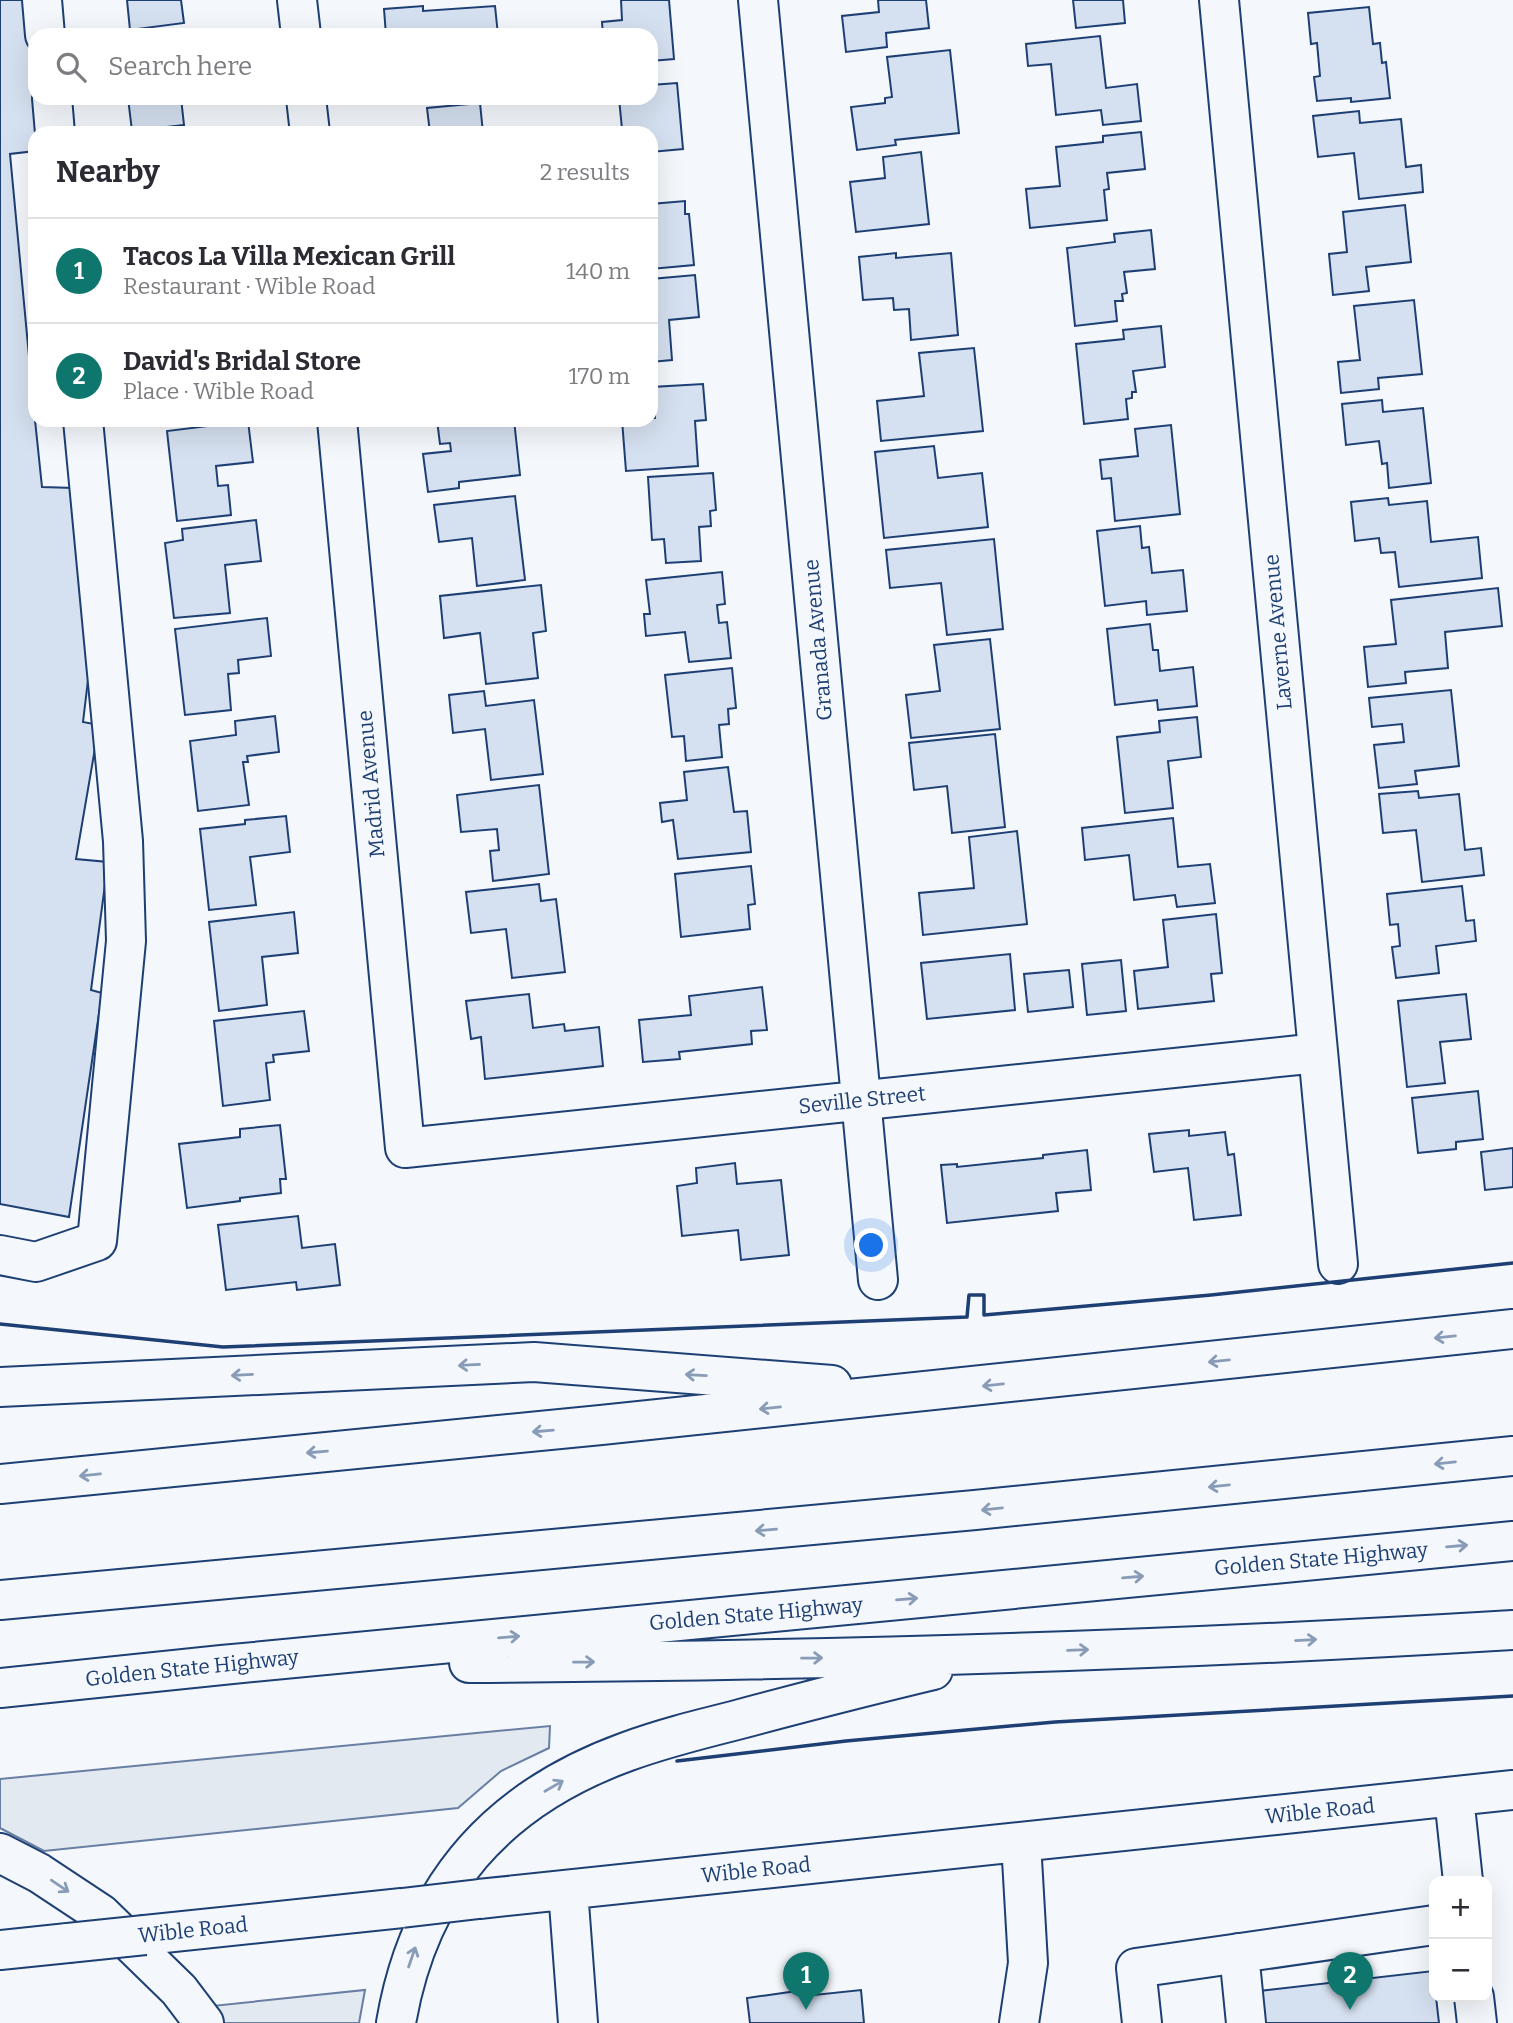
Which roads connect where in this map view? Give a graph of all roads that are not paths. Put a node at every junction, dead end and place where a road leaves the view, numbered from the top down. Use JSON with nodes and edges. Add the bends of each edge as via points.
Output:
{"nodes":[{"id":1,"x":42,"y":0,"type":"edge"},
{"id":2,"x":297,"y":0,"type":"edge"},
{"id":3,"x":758,"y":0,"type":"edge"},
{"id":4,"x":1219,"y":0,"type":"edge"},
{"id":5,"x":44,"y":28,"type":"edge"},
{"id":6,"x":299,"y":28,"type":"edge"},
{"id":7,"x":53,"y":105,"type":"edge"},
{"id":8,"x":307,"y":105,"type":"edge"},
{"id":9,"x":54,"y":126,"type":"edge"},
{"id":10,"x":309,"y":126,"type":"edge"},
{"id":11,"x":84,"y":427,"type":"edge"},
{"id":12,"x":338,"y":427,"type":"edge"},
{"id":13,"x":1318,"y":1053,"type":"junction"},
{"id":14,"x":861,"y":1100,"type":"junction"},
{"id":15,"x":405,"y":1148,"type":"joint"},
{"id":16,"x":0,"y":1255,"type":"edge"},
{"id":17,"x":1338,"y":1264,"type":"dead end"},
{"id":18,"x":878,"y":1280,"type":"dead end"},
{"id":19,"x":1513,"y":1329,"type":"edge"},
{"id":20,"x":0,"y":1387,"type":"edge"},
{"id":21,"x":911,"y":1393,"type":"junction"},
{"id":22,"x":1513,"y":1456,"type":"edge"},
{"id":23,"x":0,"y":1484,"type":"edge"},
{"id":24,"x":1513,"y":1541,"type":"edge"},
{"id":25,"x":0,"y":1600,"type":"edge"},
{"id":26,"x":1513,"y":1630,"type":"edge"},
{"id":27,"x":1010,"y":1652,"type":"junction"},
{"id":28,"x":222,"y":1665,"type":"junction"},
{"id":29,"x":0,"y":1688,"type":"edge"},
{"id":30,"x":1513,"y":1790,"type":"edge"},
{"id":31,"x":1454,"y":1797,"type":"junction"},
{"id":32,"x":1021,"y":1842,"type":"junction"},
{"id":33,"x":0,"y":1853,"type":"edge"},
{"id":34,"x":1462,"y":1876,"type":"edge"},
{"id":35,"x":568,"y":1890,"type":"junction"},
{"id":36,"x":1429,"y":1926,"type":"edge"},
{"id":37,"x":0,"y":1950,"type":"edge"},
{"id":38,"x":1239,"y":1953,"type":"junction"},
{"id":39,"x":1475,"y":2002,"type":"edge"},
{"id":40,"x":204,"y":2023,"type":"edge"},
{"id":41,"x":396,"y":2023,"type":"edge"},
{"id":42,"x":578,"y":2023,"type":"edge"},
{"id":43,"x":1018,"y":2023,"type":"edge"},
{"id":44,"x":1142,"y":2023,"type":"edge"},
{"id":45,"x":1246,"y":2023,"type":"edge"},
{"id":46,"x":1477,"y":2023,"type":"edge"}],
"edges":[{"from":1,"to":5,"type":"main road"},
{"from":2,"to":6,"type":"main road"},
{"from":3,"to":14,"type":"main road","name":"Granada Avenue"},
{"from":4,"to":13,"type":"main road","name":"Laverne Avenue"},
{"from":7,"to":9,"type":"main road"},
{"from":8,"to":10,"type":"main road"},
{"from":11,"to":16,"type":"main road","via":[[124,841],[126,941],[97,1241],[36,1262]]},
{"from":12,"to":15,"type":"main road","name":"Madrid Avenue"},
{"from":13,"to":14,"type":"main road","name":"Seville Street"},
{"from":13,"to":17,"type":"main road","name":"Laverne Avenue"},
{"from":14,"to":15,"type":"main road","name":"Seville Street"},
{"from":14,"to":18,"type":"main road","name":"Granada Avenue"},
{"from":19,"to":21,"type":"main road","one_way":true},
{"from":21,"to":20,"type":"main road","one_way":true,"via":[[534,1362]]},
{"from":21,"to":23,"type":"main road","one_way":true},
{"from":22,"to":25,"type":"main road","one_way":true},
{"from":28,"to":24,"type":"main road","name":"Golden State Highway","one_way":true},
{"from":27,"to":26,"type":"main road","one_way":true},
{"from":28,"to":27,"type":"main road","one_way":true},
{"from":41,"to":27,"type":"main road","one_way":true,"via":[[414,1948],[451,1879],[496,1828],[551,1786],[672,1737]]},
{"from":28,"to":29,"type":"main road","name":"Golden State Highway"},
{"from":30,"to":31,"type":"main road","name":"Wible Road"},
{"from":31,"to":32,"type":"main road","name":"Wible Road"},
{"from":31,"to":34,"type":"main road"},
{"from":32,"to":35,"type":"main road","name":"Wible Road"},
{"from":32,"to":43,"type":"main road","via":[[1028,1963]]},
{"from":33,"to":40,"type":"main road","one_way":true,"via":[[39,1872],[101,1914],[179,1990]]},
{"from":35,"to":37,"type":"main road","name":"Wible Road","bridge":true},
{"from":35,"to":42,"type":"main road"},
{"from":36,"to":38,"type":"main road"},
{"from":38,"to":44,"type":"main road","via":[[1136,1968]]},
{"from":38,"to":45,"type":"main road"},
{"from":39,"to":46,"type":"main road"}]}
